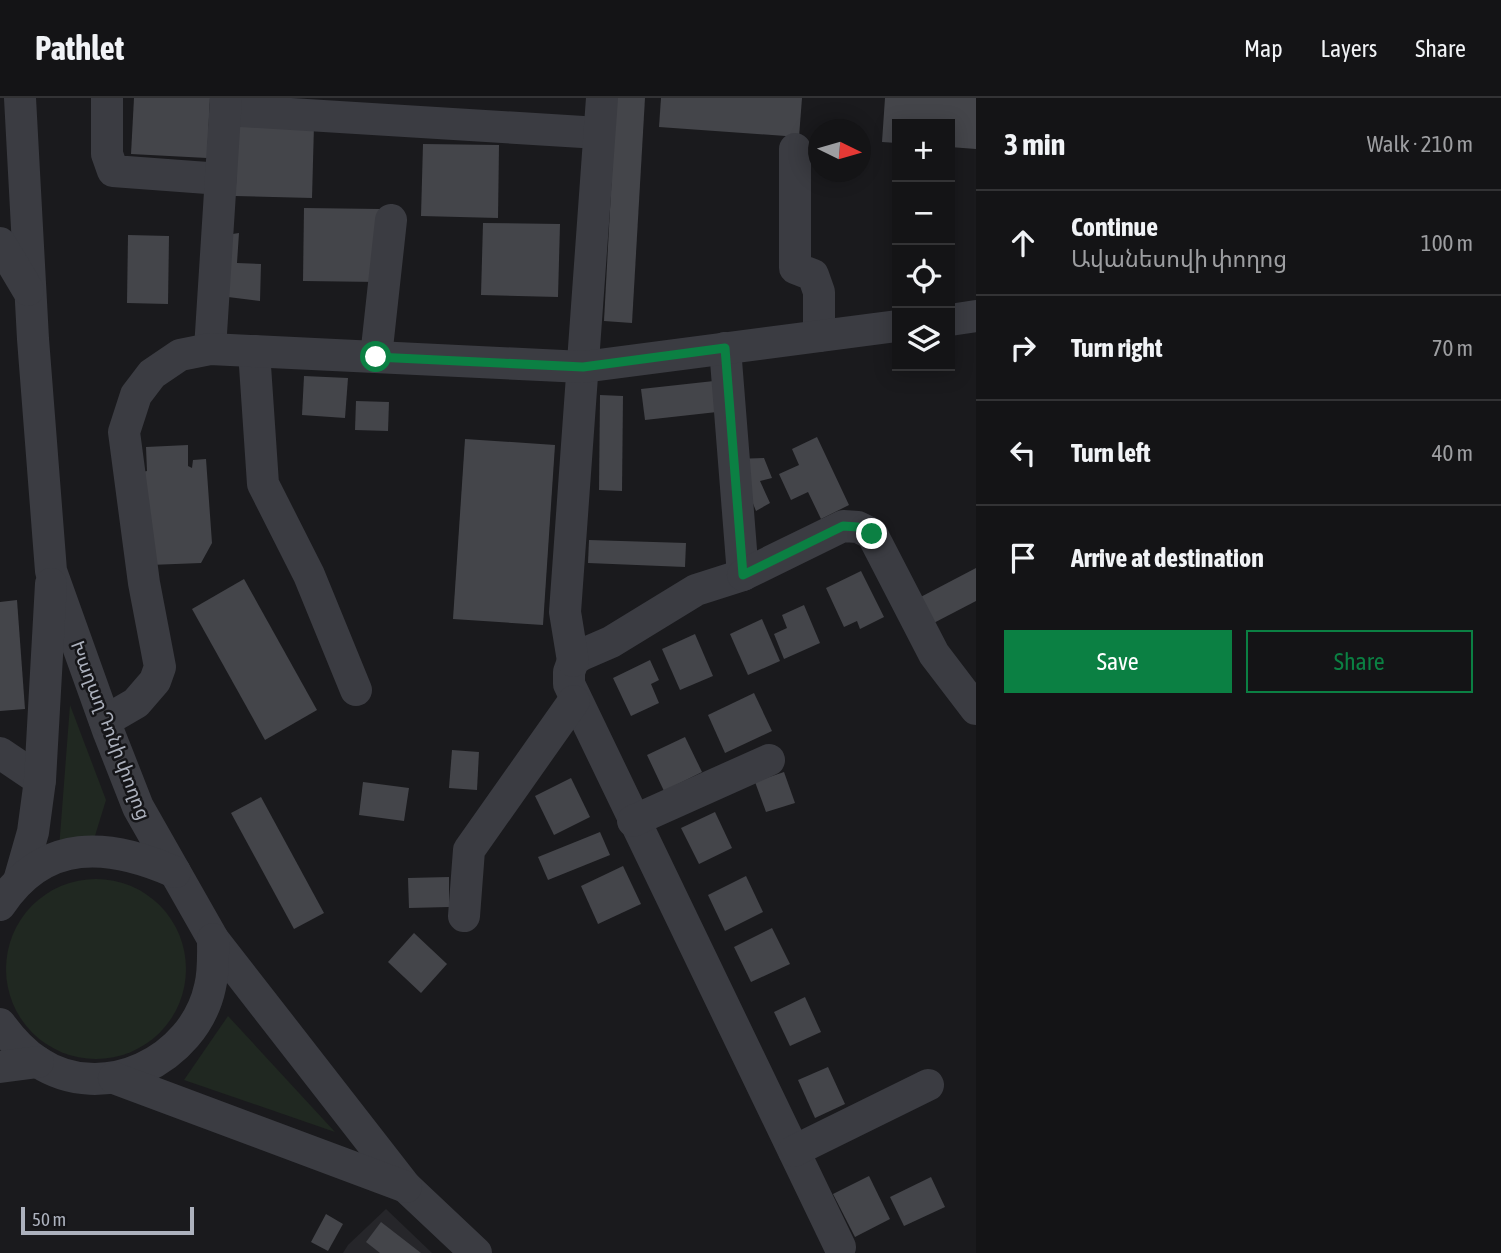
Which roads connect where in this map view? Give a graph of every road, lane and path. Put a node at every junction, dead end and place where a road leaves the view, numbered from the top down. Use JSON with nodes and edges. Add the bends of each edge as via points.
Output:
{"nodes":[{"id":1,"x":20,"y":98,"type":"edge"},
{"id":2,"x":107,"y":98,"type":"edge"},
{"id":3,"x":602,"y":98,"type":"edge"},
{"id":4,"x":226,"y":104,"type":"edge"},
{"id":5,"x":322,"y":107,"type":"edge"},
{"id":6,"x":599,"y":133,"type":"junction"},
{"id":7,"x":795,"y":149,"type":"dead end"},
{"id":8,"x":221,"y":179,"type":"junction"},
{"id":9,"x":391,"y":220,"type":"dead end"},
{"id":10,"x":0,"y":243,"type":"edge"},
{"id":11,"x":31,"y":294,"type":"junction"},
{"id":12,"x":976,"y":316,"type":"edge"},
{"id":13,"x":955,"y":319,"type":"edge"},
{"id":14,"x":892,"y":327,"type":"edge"},
{"id":15,"x":819,"y":336,"type":"junction"},
{"id":16,"x":725,"y":348,"type":"junction"},
{"id":17,"x":210,"y":349,"type":"junction"},
{"id":18,"x":254,"y":351,"type":"junction"},
{"id":19,"x":376,"y":357,"type":"junction"},
{"id":20,"x":583,"y":367,"type":"junction"},
{"id":21,"x":51,"y":571,"type":"junction"},
{"id":22,"x":743,"y":575,"type":"junction"},
{"id":23,"x":573,"y":661,"type":"junction"},
{"id":24,"x":356,"y":690,"type":"dead end"},
{"id":25,"x":575,"y":701,"type":"junction"},
{"id":26,"x":976,"y":709,"type":"edge"},
{"id":27,"x":105,"y":721,"type":"junction"},
{"id":28,"x":0,"y":754,"type":"edge"},
{"id":29,"x":769,"y":760,"type":"dead end"},
{"id":30,"x":40,"y":780,"type":"junction"},
{"id":31,"x":633,"y":821,"type":"junction"},
{"id":32,"x":175,"y":872,"type":"junction"},
{"id":33,"x":10,"y":893,"type":"edge"},
{"id":34,"x":464,"y":916,"type":"dead end"},
{"id":35,"x":213,"y":939,"type":"junction"},
{"id":36,"x":0,"y":1024,"type":"edge"},
{"id":37,"x":38,"y":1062,"type":"junction"},
{"id":38,"x":0,"y":1067,"type":"edge"},
{"id":39,"x":114,"y":1078,"type":"junction"},
{"id":40,"x":928,"y":1085,"type":"dead end"},
{"id":41,"x":794,"y":1151,"type":"junction"},
{"id":42,"x":406,"y":1187,"type":"junction"},
{"id":43,"x":840,"y":1247,"type":"dead end"},
{"id":44,"x":476,"y":1253,"type":"edge"}],
"edges":[{"from":1,"to":11,"type":"street","name":"Խաղաղ Դոնի փողոց"},
{"from":2,"to":8,"type":"street","via":[[107,154],[113,171]]},
{"from":3,"to":6,"type":"street"},
{"from":4,"to":5,"type":"street"},
{"from":4,"to":8,"type":"street"},
{"from":5,"to":6,"type":"street"},
{"from":6,"to":20,"type":"street"},
{"from":7,"to":15,"type":"street","via":[[795,268],[813,275],[819,292]]},
{"from":8,"to":17,"type":"street"},
{"from":9,"to":19,"type":"street"},
{"from":10,"to":11,"type":"street"},
{"from":11,"to":21,"type":"street","name":"Խաղաղ Դոնի փողոց"},
{"from":12,"to":13,"type":"street"},
{"from":14,"to":15,"type":"street"},
{"from":15,"to":16,"type":"street"},
{"from":16,"to":20,"type":"street"},
{"from":16,"to":22,"type":"street"},
{"from":17,"to":18,"type":"street"},
{"from":17,"to":27,"type":"street","via":[[180,355],[152,373],[136,396],[124,432],[160,667],[155,681],[136,703]]},
{"from":18,"to":19,"type":"street"},
{"from":18,"to":24,"type":"street","via":[[263,484],[309,575]]},
{"from":19,"to":20,"type":"street"},
{"from":20,"to":23,"type":"street","via":[[565,612]]},
{"from":21,"to":27,"type":"street","name":"Խաղաղ Դոնի փողոց"},
{"from":21,"to":30,"type":"street"},
{"from":22,"to":23,"type":"street","via":[[696,590]]},
{"from":22,"to":26,"type":"street","via":[[843,526],[872,534],[934,654]]},
{"from":23,"to":25,"type":"street","via":[[569,684]]},
{"from":25,"to":31,"type":"street"},
{"from":25,"to":34,"type":"street","via":[[469,850]]},
{"from":27,"to":32,"type":"street","name":"Խաղաղ Դոնի փողոց","via":[[138,807]]},
{"from":28,"to":30,"type":"street"},
{"from":29,"to":31,"type":"street"},
{"from":30,"to":33,"type":"street","via":[[33,832]]},
{"from":31,"to":41,"type":"street"},
{"from":32,"to":33,"type":"street","via":[[129,855],[90,850],[34,869]]},
{"from":32,"to":35,"type":"street","name":"Խաղաղ Դոնի փողոց"},
{"from":35,"to":39,"type":"street","via":[[210,990],[194,1025],[151,1066]]},
{"from":35,"to":42,"type":"street","name":"Խաղաղ Դոնի փողոց"},
{"from":36,"to":37,"type":"street"},
{"from":37,"to":38,"type":"street"},
{"from":37,"to":39,"type":"street","via":[[67,1075]]},
{"from":39,"to":42,"type":"street"},
{"from":40,"to":41,"type":"street"},
{"from":41,"to":43,"type":"street"},
{"from":42,"to":44,"type":"street","name":"Խաղաղ Դոնի փողոց"}]}
